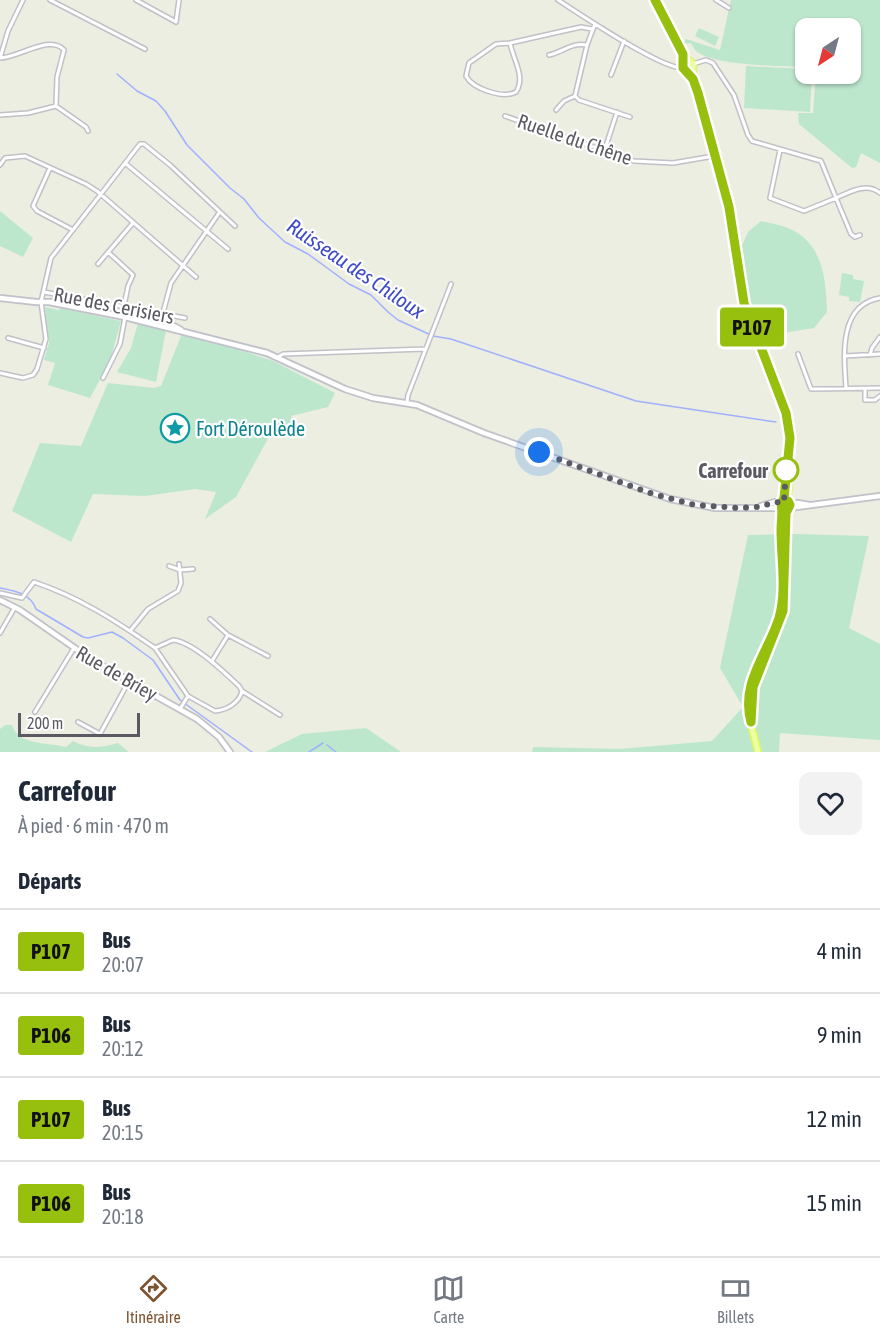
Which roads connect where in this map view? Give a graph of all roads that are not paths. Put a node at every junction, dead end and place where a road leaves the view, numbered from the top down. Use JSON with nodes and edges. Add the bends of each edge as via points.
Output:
{"nodes":[{"id":1,"x":23,"y":0,"type":"edge"},
{"id":2,"x":50,"y":0,"type":"edge"},
{"id":3,"x":136,"y":0,"type":"edge"},
{"id":4,"x":179,"y":0,"type":"edge"},
{"id":5,"x":558,"y":0,"type":"edge"},
{"id":6,"x":655,"y":0,"type":"edge"},
{"id":7,"x":716,"y":0,"type":"edge"},
{"id":8,"x":729,"y":8,"type":"dead end"},
{"id":9,"x":595,"y":24,"type":"junction"},
{"id":10,"x":592,"y":29,"type":"junction"},
{"id":11,"x":624,"y":41,"type":"junction"},
{"id":12,"x":510,"y":43,"type":"junction"},
{"id":13,"x":587,"y":45,"type":"junction"},
{"id":14,"x":145,"y":48,"type":"dead end"},
{"id":15,"x":549,"y":55,"type":"dead end"},
{"id":16,"x":0,"y":58,"type":"edge"},
{"id":17,"x":688,"y":66,"type":"junction"},
{"id":18,"x":611,"y":75,"type":"dead end"},
{"id":19,"x":575,"y":96,"type":"junction"},
{"id":20,"x":56,"y":106,"type":"junction"},
{"id":21,"x":556,"y":110,"type":"dead end"},
{"id":22,"x":617,"y":112,"type":"junction"},
{"id":23,"x":0,"y":116,"type":"edge"},
{"id":24,"x":505,"y":116,"type":"dead end"},
{"id":25,"x":630,"y":117,"type":"dead end"},
{"id":26,"x":88,"y":131,"type":"dead end"},
{"id":27,"x":605,"y":148,"type":"dead end"},
{"id":28,"x":780,"y":150,"type":"junction"},
{"id":29,"x":716,"y":155,"type":"junction"},
{"id":30,"x":125,"y":163,"type":"junction"},
{"id":31,"x":0,"y":165,"type":"edge"},
{"id":32,"x":50,"y":168,"type":"junction"},
{"id":33,"x":880,"y":193,"type":"edge"},
{"id":34,"x":100,"y":195,"type":"junction"},
{"id":35,"x":836,"y":198,"type":"junction"},
{"id":36,"x":219,"y":213,"type":"junction"},
{"id":37,"x":133,"y":223,"type":"junction"},
{"id":38,"x":235,"y":226,"type":"dead end"},
{"id":39,"x":73,"y":230,"type":"junction"},
{"id":40,"x":207,"y":232,"type":"junction"},
{"id":41,"x":860,"y":235,"type":"dead end"},
{"id":42,"x":228,"y":249,"type":"dead end"},
{"id":43,"x":108,"y":252,"type":"junction"},
{"id":44,"x":98,"y":264,"type":"dead end"},
{"id":45,"x":182,"y":265,"type":"junction"},
{"id":46,"x":196,"y":277,"type":"dead end"},
{"id":47,"x":451,"y":284,"type":"dead end"},
{"id":48,"x":44,"y":292,"type":"junction"},
{"id":49,"x":0,"y":298,"type":"edge"},
{"id":50,"x":880,"y":298,"type":"edge"},
{"id":51,"x":41,"y":302,"type":"junction"},
{"id":52,"x":124,"y":306,"type":"junction"},
{"id":53,"x":163,"y":314,"type":"junction"},
{"id":54,"x":125,"y":317,"type":"junction"},
{"id":55,"x":185,"y":318,"type":"dead end"},
{"id":56,"x":160,"y":323,"type":"junction"},
{"id":57,"x":880,"y":337,"type":"edge"},
{"id":58,"x":8,"y":338,"type":"dead end"},
{"id":59,"x":44,"y":348,"type":"junction"},
{"id":60,"x":425,"y":349,"type":"junction"},
{"id":61,"x":798,"y":354,"type":"dead end"},
{"id":62,"x":880,"y":354,"type":"edge"},
{"id":63,"x":870,"y":355,"type":"junction"},
{"id":64,"x":845,"y":356,"type":"junction"},
{"id":65,"x":278,"y":357,"type":"junction"},
{"id":66,"x":0,"y":373,"type":"edge"},
{"id":67,"x":103,"y":378,"type":"dead end"},
{"id":68,"x":846,"y":388,"type":"junction"},
{"id":69,"x":880,"y":388,"type":"edge"},
{"id":70,"x":865,"y":389,"type":"junction"},
{"id":71,"x":880,"y":396,"type":"edge"},
{"id":72,"x":407,"y":402,"type":"junction"},
{"id":73,"x":880,"y":496,"type":"edge"},
{"id":74,"x":785,"y":505,"type":"junction"},
{"id":75,"x":811,"y":506,"type":"junction"},
{"id":76,"x":179,"y":564,"type":"dead end"},
{"id":77,"x":169,"y":566,"type":"dead end"},
{"id":78,"x":193,"y":569,"type":"dead end"},
{"id":79,"x":180,"y":570,"type":"junction"},
{"id":80,"x":0,"y":593,"type":"edge"},
{"id":81,"x":0,"y":600,"type":"edge"},
{"id":82,"x":15,"y":607,"type":"junction"},
{"id":83,"x":210,"y":620,"type":"dead end"},
{"id":84,"x":130,"y":631,"type":"junction"},
{"id":85,"x":0,"y":633,"type":"edge"},
{"id":86,"x":228,"y":635,"type":"junction"},
{"id":87,"x":74,"y":648,"type":"junction"},
{"id":88,"x":155,"y":648,"type":"junction"},
{"id":89,"x":268,"y":656,"type":"dead end"},
{"id":90,"x":212,"y":661,"type":"junction"},
{"id":91,"x":129,"y":681,"type":"junction"},
{"id":92,"x":242,"y":691,"type":"junction"},
{"id":93,"x":187,"y":698,"type":"junction"},
{"id":94,"x":180,"y":708,"type":"junction"},
{"id":95,"x":35,"y":712,"type":"dead end"},
{"id":96,"x":280,"y":714,"type":"dead end"},
{"id":97,"x":78,"y":722,"type":"dead end"},
{"id":98,"x":230,"y":752,"type":"edge"},
{"id":99,"x":758,"y":752,"type":"edge"}],
"edges":[{"from":1,"to":16,"type":"street"},
{"from":2,"to":14,"type":"street"},
{"from":3,"to":4,"type":"street","via":[[176,22]]},
{"from":5,"to":9,"type":"street"},
{"from":6,"to":17,"type":"main road"},
{"from":7,"to":8,"type":"street"},
{"from":9,"to":10,"type":"street"},
{"from":9,"to":11,"type":"street"},
{"from":10,"to":12,"type":"street","via":[[581,27]]},
{"from":10,"to":13,"type":"street"},
{"from":11,"to":17,"type":"street","via":[[674,67]]},
{"from":11,"to":18,"type":"street"},
{"from":12,"to":12,"type":"street","via":[[496,44],[469,63],[466,76],[471,83],[503,95],[516,93],[520,77]]},
{"from":13,"to":15,"type":"street","via":[[567,46]]},
{"from":13,"to":19,"type":"street"},
{"from":16,"to":20,"type":"street","via":[[49,44],[60,46],[64,50],[57,77]]},
{"from":17,"to":28,"type":"street","via":[[706,60],[713,63],[734,95],[750,138]]},
{"from":17,"to":29,"type":"main road"},
{"from":19,"to":21,"type":"street"},
{"from":19,"to":22,"type":"street"},
{"from":20,"to":23,"type":"street"},
{"from":20,"to":26,"type":"street"},
{"from":22,"to":25,"type":"street"},
{"from":22,"to":27,"type":"street"},
{"from":24,"to":29,"type":"street","name":"Ruelle du Chêne","via":[[634,161],[673,163]]},
{"from":28,"to":35,"type":"street","via":[[821,160]]},
{"from":28,"to":35,"type":"street","via":[[770,198],[804,211]]},
{"from":29,"to":74,"type":"main road","via":[[729,207],[744,303],[786,413],[790,438]]},
{"from":30,"to":34,"type":"street"},
{"from":30,"to":36,"type":"street","via":[[144,144]]},
{"from":30,"to":40,"type":"street"},
{"from":31,"to":32,"type":"street","via":[[5,158],[25,156]]},
{"from":32,"to":34,"type":"street","via":[[86,184]]},
{"from":32,"to":39,"type":"street","via":[[33,206]]},
{"from":33,"to":35,"type":"street","via":[[863,188]]},
{"from":34,"to":37,"type":"street"},
{"from":34,"to":39,"type":"street"},
{"from":35,"to":41,"type":"street","via":[[851,234]]},
{"from":36,"to":38,"type":"street"},
{"from":36,"to":40,"type":"street"},
{"from":37,"to":43,"type":"street"},
{"from":37,"to":45,"type":"street"},
{"from":39,"to":48,"type":"street","via":[[51,258]]},
{"from":40,"to":42,"type":"street"},
{"from":40,"to":45,"type":"street"},
{"from":43,"to":44,"type":"street"},
{"from":43,"to":52,"type":"street","via":[[133,275]]},
{"from":45,"to":46,"type":"street"},
{"from":45,"to":53,"type":"street","via":[[171,283]]},
{"from":47,"to":60,"type":"street"},
{"from":48,"to":51,"type":"street"},
{"from":48,"to":52,"type":"street","name":"Rue des Cerisiers"},
{"from":49,"to":51,"type":"street"},
{"from":50,"to":64,"type":"street","via":[[862,304],[852,315],[844,342]]},
{"from":51,"to":54,"type":"street"},
{"from":51,"to":59,"type":"street","via":[[46,330]]},
{"from":52,"to":53,"type":"street","name":"Rue des Cerisiers"},
{"from":53,"to":55,"type":"street","name":"Rue des Cerisiers"},
{"from":53,"to":56,"type":"street"},
{"from":54,"to":56,"type":"street"},
{"from":54,"to":67,"type":"street","via":[[119,345]]},
{"from":56,"to":65,"type":"street"},
{"from":57,"to":63,"type":"street"},
{"from":58,"to":59,"type":"street"},
{"from":59,"to":66,"type":"street","via":[[33,375],[23,378]]},
{"from":60,"to":65,"type":"street"},
{"from":60,"to":72,"type":"street"},
{"from":61,"to":68,"type":"street","via":[[811,389]]},
{"from":62,"to":63,"type":"street"},
{"from":63,"to":64,"type":"street"},
{"from":64,"to":68,"type":"street"},
{"from":65,"to":72,"type":"street","via":[[359,394]]},
{"from":68,"to":70,"type":"street"},
{"from":69,"to":70,"type":"street"},
{"from":70,"to":71,"type":"street","via":[[865,400]]},
{"from":72,"to":74,"type":"street","via":[[650,493],[715,508],[759,507],[775,502]]},
{"from":73,"to":75,"type":"street"},
{"from":74,"to":75,"type":"street"},
{"from":74,"to":75,"type":"street"},
{"from":74,"to":99,"type":"main road","via":[[781,528],[782,600],[778,620],[750,687],[748,710]]},
{"from":76,"to":79,"type":"street"},
{"from":77,"to":79,"type":"street"},
{"from":78,"to":79,"type":"street"},
{"from":79,"to":84,"type":"street","via":[[178,591],[148,609]]},
{"from":80,"to":84,"type":"street","via":[[20,598],[34,582],[78,599]]},
{"from":81,"to":82,"type":"street","name":"Rue de Briey"},
{"from":82,"to":85,"type":"street"},
{"from":82,"to":87,"type":"street","name":"Rue de Briey"},
{"from":83,"to":86,"type":"street"},
{"from":84,"to":88,"type":"street"},
{"from":86,"to":89,"type":"street"},
{"from":86,"to":90,"type":"street"},
{"from":87,"to":91,"type":"street","name":"Rue de Briey"},
{"from":87,"to":95,"type":"street"},
{"from":88,"to":90,"type":"street","via":[[177,640]]},
{"from":88,"to":93,"type":"street"},
{"from":90,"to":92,"type":"street"},
{"from":91,"to":94,"type":"street","name":"Rue de Briey"},
{"from":91,"to":97,"type":"street","via":[[100,734]]},
{"from":92,"to":93,"type":"street","via":[[232,705],[219,711]]},
{"from":92,"to":96,"type":"street"},
{"from":93,"to":94,"type":"street"},
{"from":94,"to":98,"type":"street","name":"Rue de Briey","via":[[212,730]]}]}
